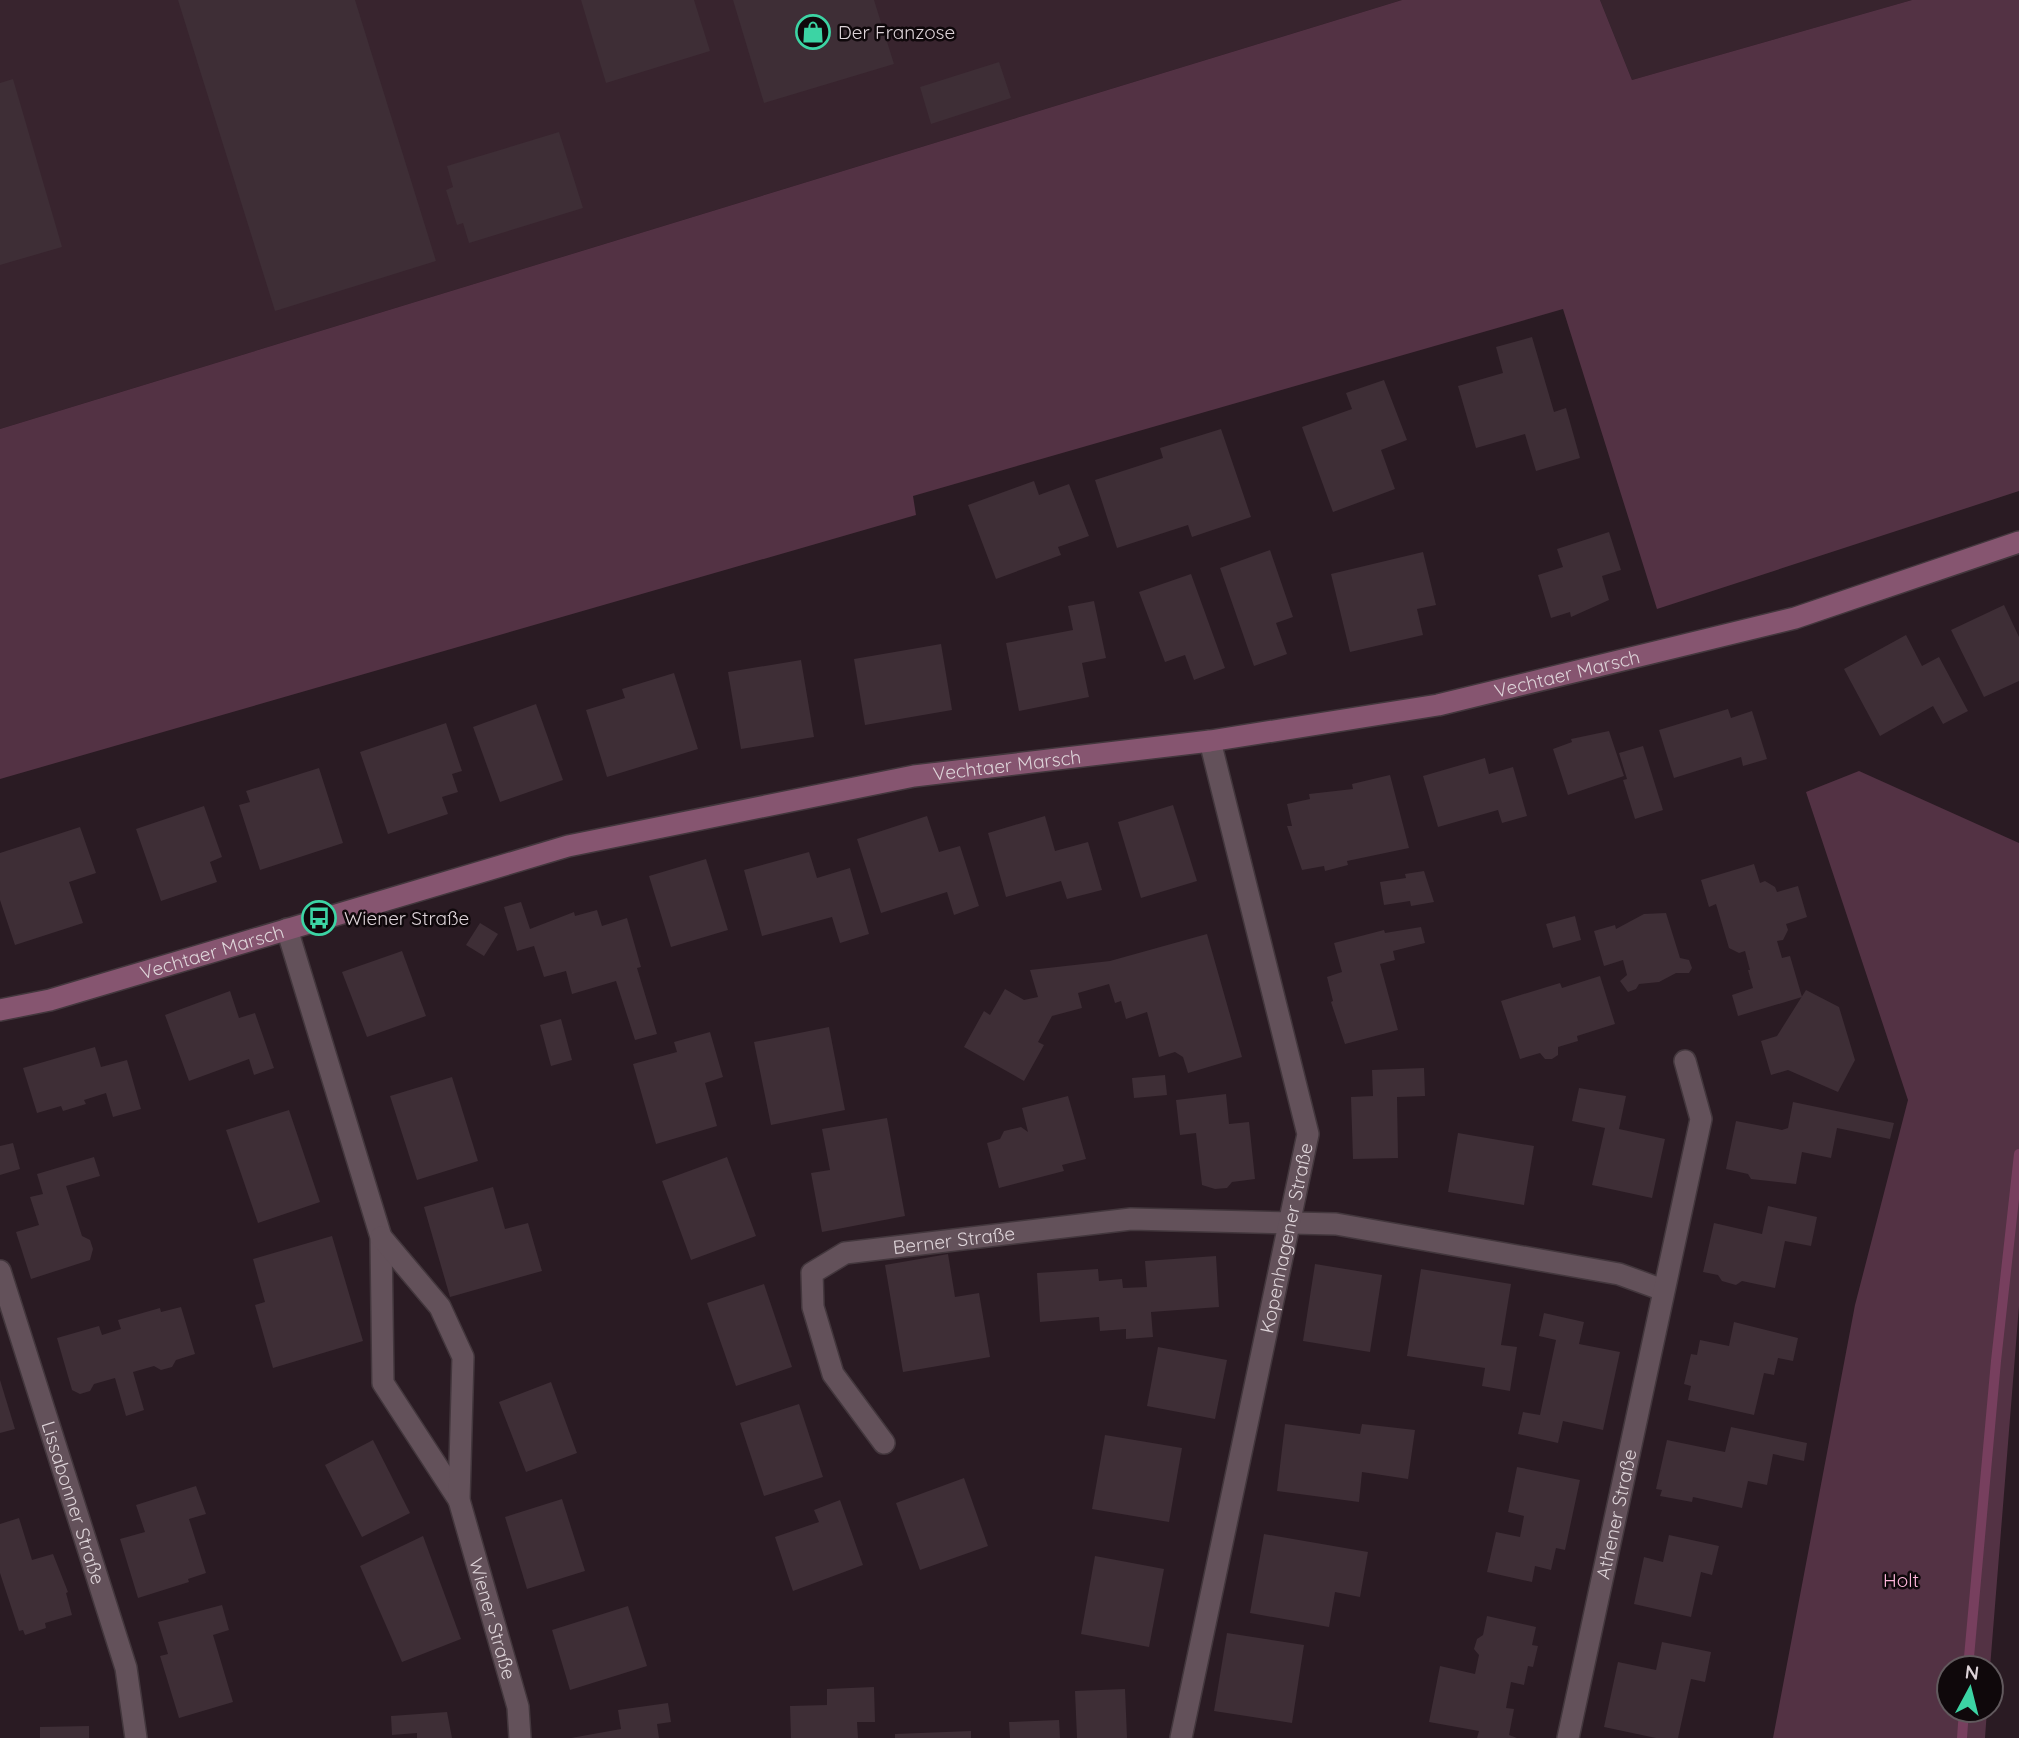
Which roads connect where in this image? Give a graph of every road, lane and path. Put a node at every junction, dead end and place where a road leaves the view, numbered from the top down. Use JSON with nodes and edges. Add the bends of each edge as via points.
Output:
{"nodes":[{"id":1,"x":2019,"y":542,"type":"edge"},
{"id":2,"x":1210,"y":741,"type":"junction"},
{"id":3,"x":287,"y":929,"type":"junction"},
{"id":4,"x":0,"y":1010,"type":"edge"},
{"id":5,"x":1685,"y":1061,"type":"dead end"},
{"id":6,"x":1290,"y":1225,"type":"junction"},
{"id":7,"x":381,"y":1237,"type":"junction"},
{"id":8,"x":0,"y":1271,"type":"edge"},
{"id":9,"x":1663,"y":1290,"type":"junction"},
{"id":10,"x":884,"y":1443,"type":"dead end"},
{"id":11,"x":460,"y":1500,"type":"junction"},
{"id":12,"x":136,"y":1738,"type":"edge"},
{"id":13,"x":520,"y":1738,"type":"edge"},
{"id":14,"x":1181,"y":1738,"type":"edge"},
{"id":15,"x":1568,"y":1738,"type":"edge"}],
"edges":[{"from":1,"to":2,"type":"street","name":"Vechtaer Marsch","via":[[1782,621],[1438,705]]},
{"from":2,"to":3,"type":"street","name":"Vechtaer Marsch","via":[[914,776],[677,823],[568,846]]},
{"from":2,"to":6,"type":"street","name":"Kopenhagener Straße","via":[[1308,1133]]},
{"from":3,"to":4,"type":"street","name":"Vechtaer Marsch","via":[[50,1000]]},
{"from":3,"to":7,"type":"street","name":"Wiener Straße"},
{"from":5,"to":9,"type":"street","name":"Athener Straße","via":[[1701,1119]]},
{"from":6,"to":9,"type":"street","via":[[1336,1224],[1619,1274]]},
{"from":6,"to":10,"type":"street","name":"Berner Straße","via":[[1131,1219],[845,1254],[812,1273],[813,1307],[833,1374]]},
{"from":6,"to":14,"type":"street","name":"Kopenhagener Straße"},
{"from":7,"to":11,"type":"street","name":"Wiener Straße","via":[[383,1383]]},
{"from":7,"to":11,"type":"street","name":"Wiener Straße","via":[[440,1307],[463,1357]]},
{"from":8,"to":12,"type":"street","name":"Lissabonner Straße","via":[[126,1668]]},
{"from":9,"to":15,"type":"street","name":"Athener Straße"},
{"from":11,"to":13,"type":"street","name":"Wiener Straße","via":[[518,1707]]}]}
